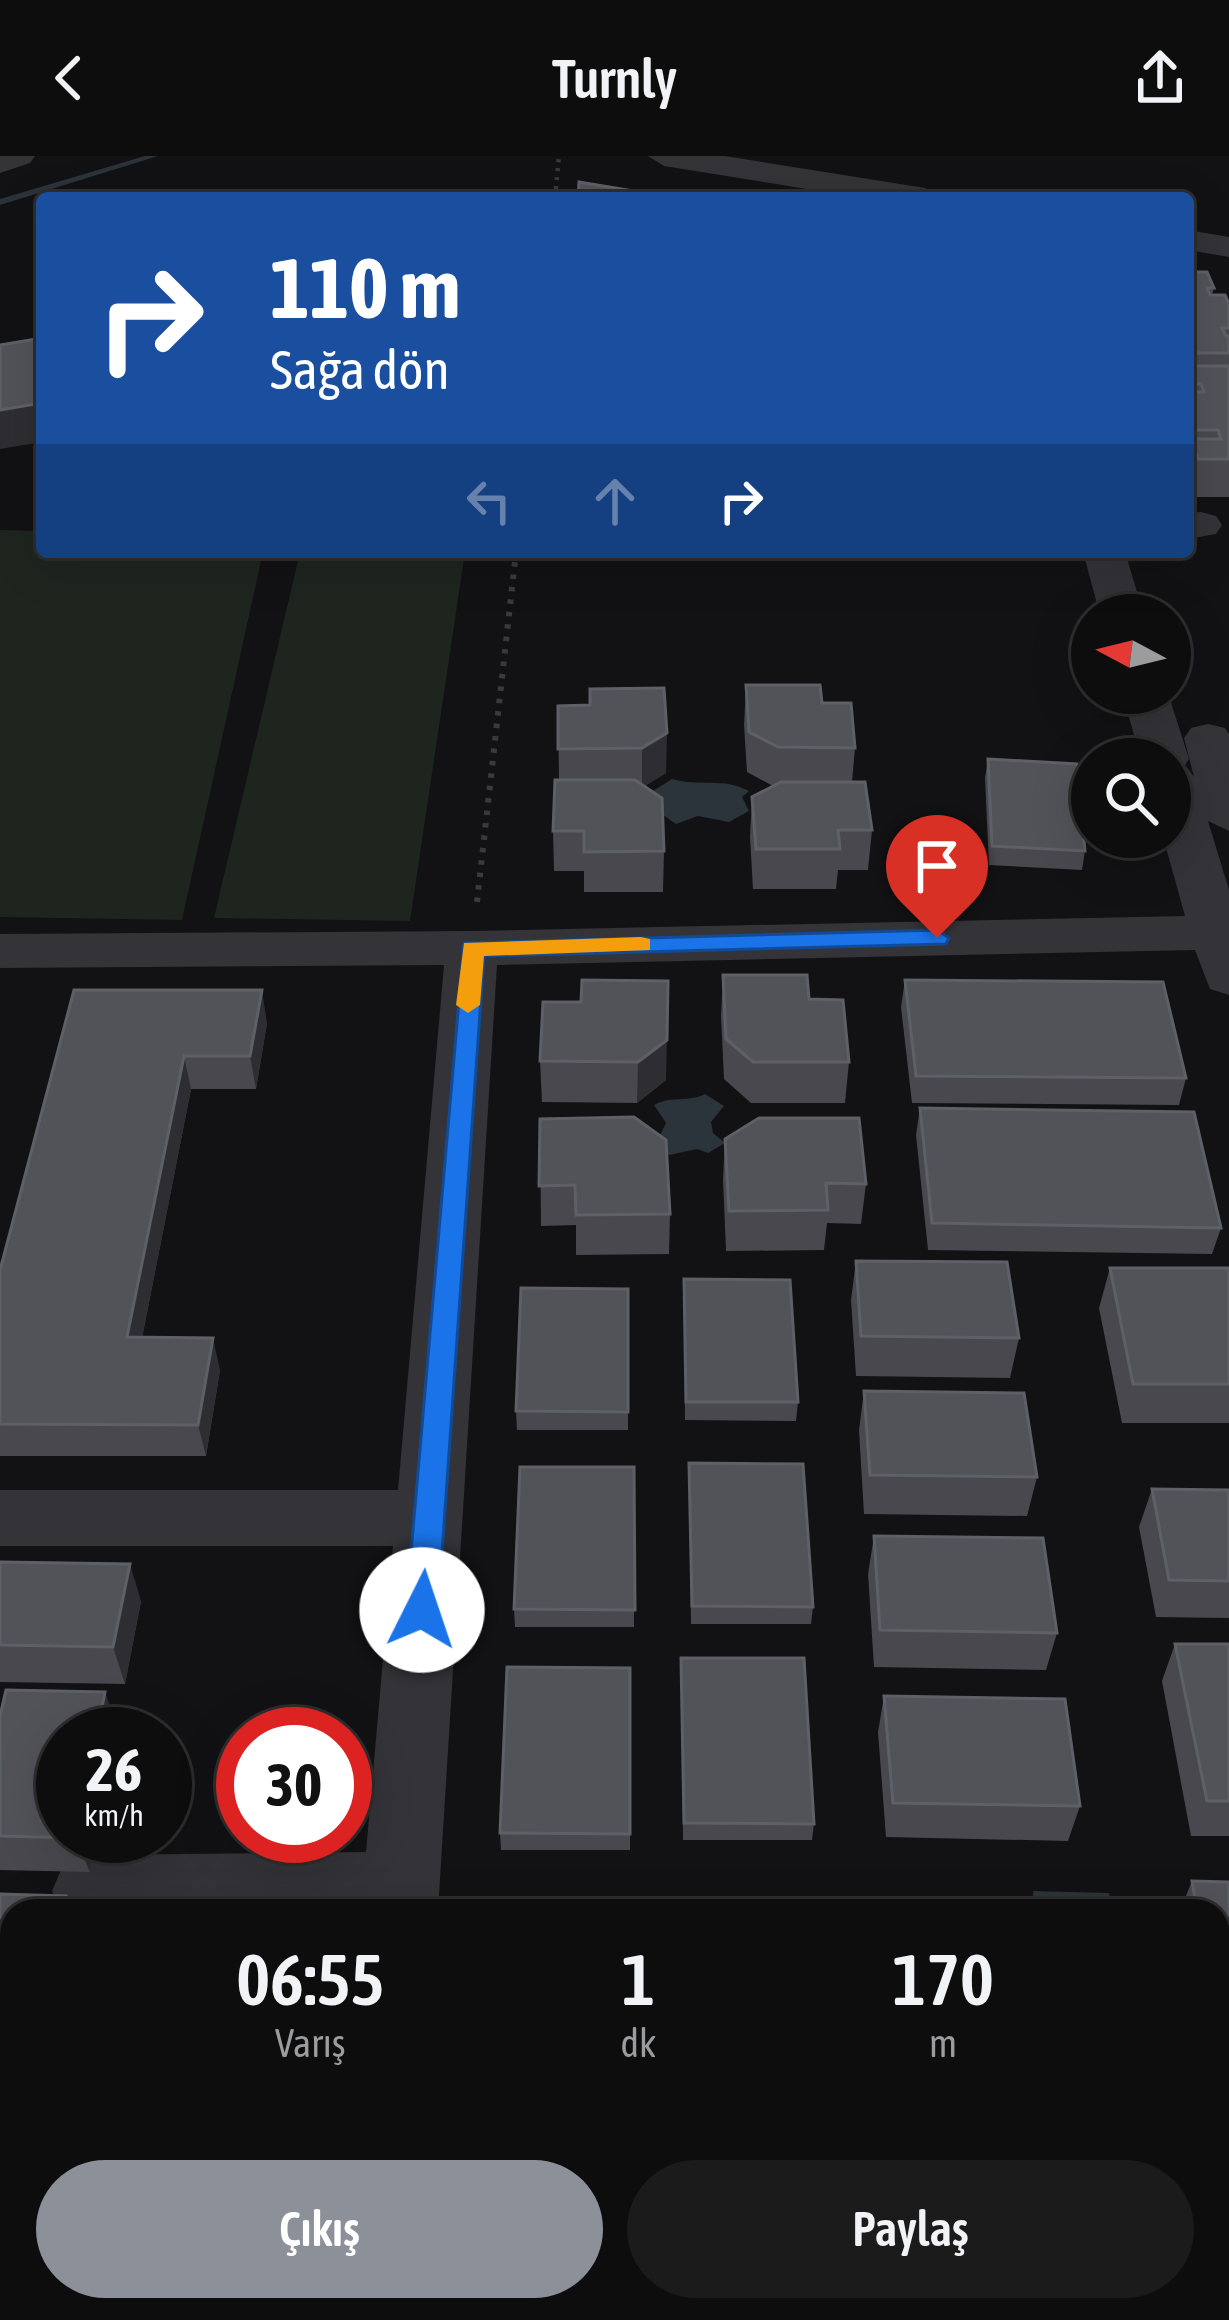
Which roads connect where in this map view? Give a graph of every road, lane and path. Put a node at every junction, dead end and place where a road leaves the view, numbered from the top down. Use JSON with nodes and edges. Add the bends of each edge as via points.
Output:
{"nodes":[{"id":1,"x":20,"y":156,"type":"edge"},
{"id":2,"x":560,"y":156,"type":"edge"},
{"id":3,"x":664,"y":156,"type":"edge"},
{"id":4,"x":0,"y":163,"type":"edge"},
{"id":5,"x":556,"y":192,"type":"edge"},
{"id":6,"x":888,"y":192,"type":"edge"},
{"id":7,"x":1194,"y":241,"type":"edge"},
{"id":8,"x":1229,"y":247,"type":"edge"},
{"id":9,"x":515,"y":558,"type":"edge"},
{"id":10,"x":1105,"y":558,"type":"edge"},
{"id":11,"x":1116,"y":594,"type":"edge"},
{"id":12,"x":1208,"y":739,"type":"dead end"},
{"id":13,"x":1229,"y":817,"type":"edge"},
{"id":14,"x":1191,"y":841,"type":"edge"},
{"id":15,"x":1225,"y":947,"type":"edge"},
{"id":16,"x":472,"y":948,"type":"junction"},
{"id":17,"x":0,"y":951,"type":"edge"},
{"id":18,"x":429,"y":1518,"type":"junction"},
{"id":19,"x":0,"y":1519,"type":"edge"},
{"id":20,"x":90,"y":1891,"type":"dead end"},
{"id":21,"x":365,"y":1899,"type":"edge"},
{"id":22,"x":399,"y":1899,"type":"edge"}],
"edges":[{"from":1,"to":4,"type":"street"},
{"from":2,"to":5,"type":"path"},
{"from":3,"to":6,"type":"street"},
{"from":7,"to":8,"type":"street"},
{"from":9,"to":16,"type":"path"},
{"from":10,"to":11,"type":"street"},
{"from":12,"to":13,"type":"street"},
{"from":14,"to":15,"type":"street"},
{"from":15,"to":16,"type":"street"},
{"from":16,"to":17,"type":"street"},
{"from":16,"to":18,"type":"street"},
{"from":18,"to":19,"type":"street"},
{"from":18,"to":22,"type":"street"},
{"from":20,"to":21,"type":"street"}]}
